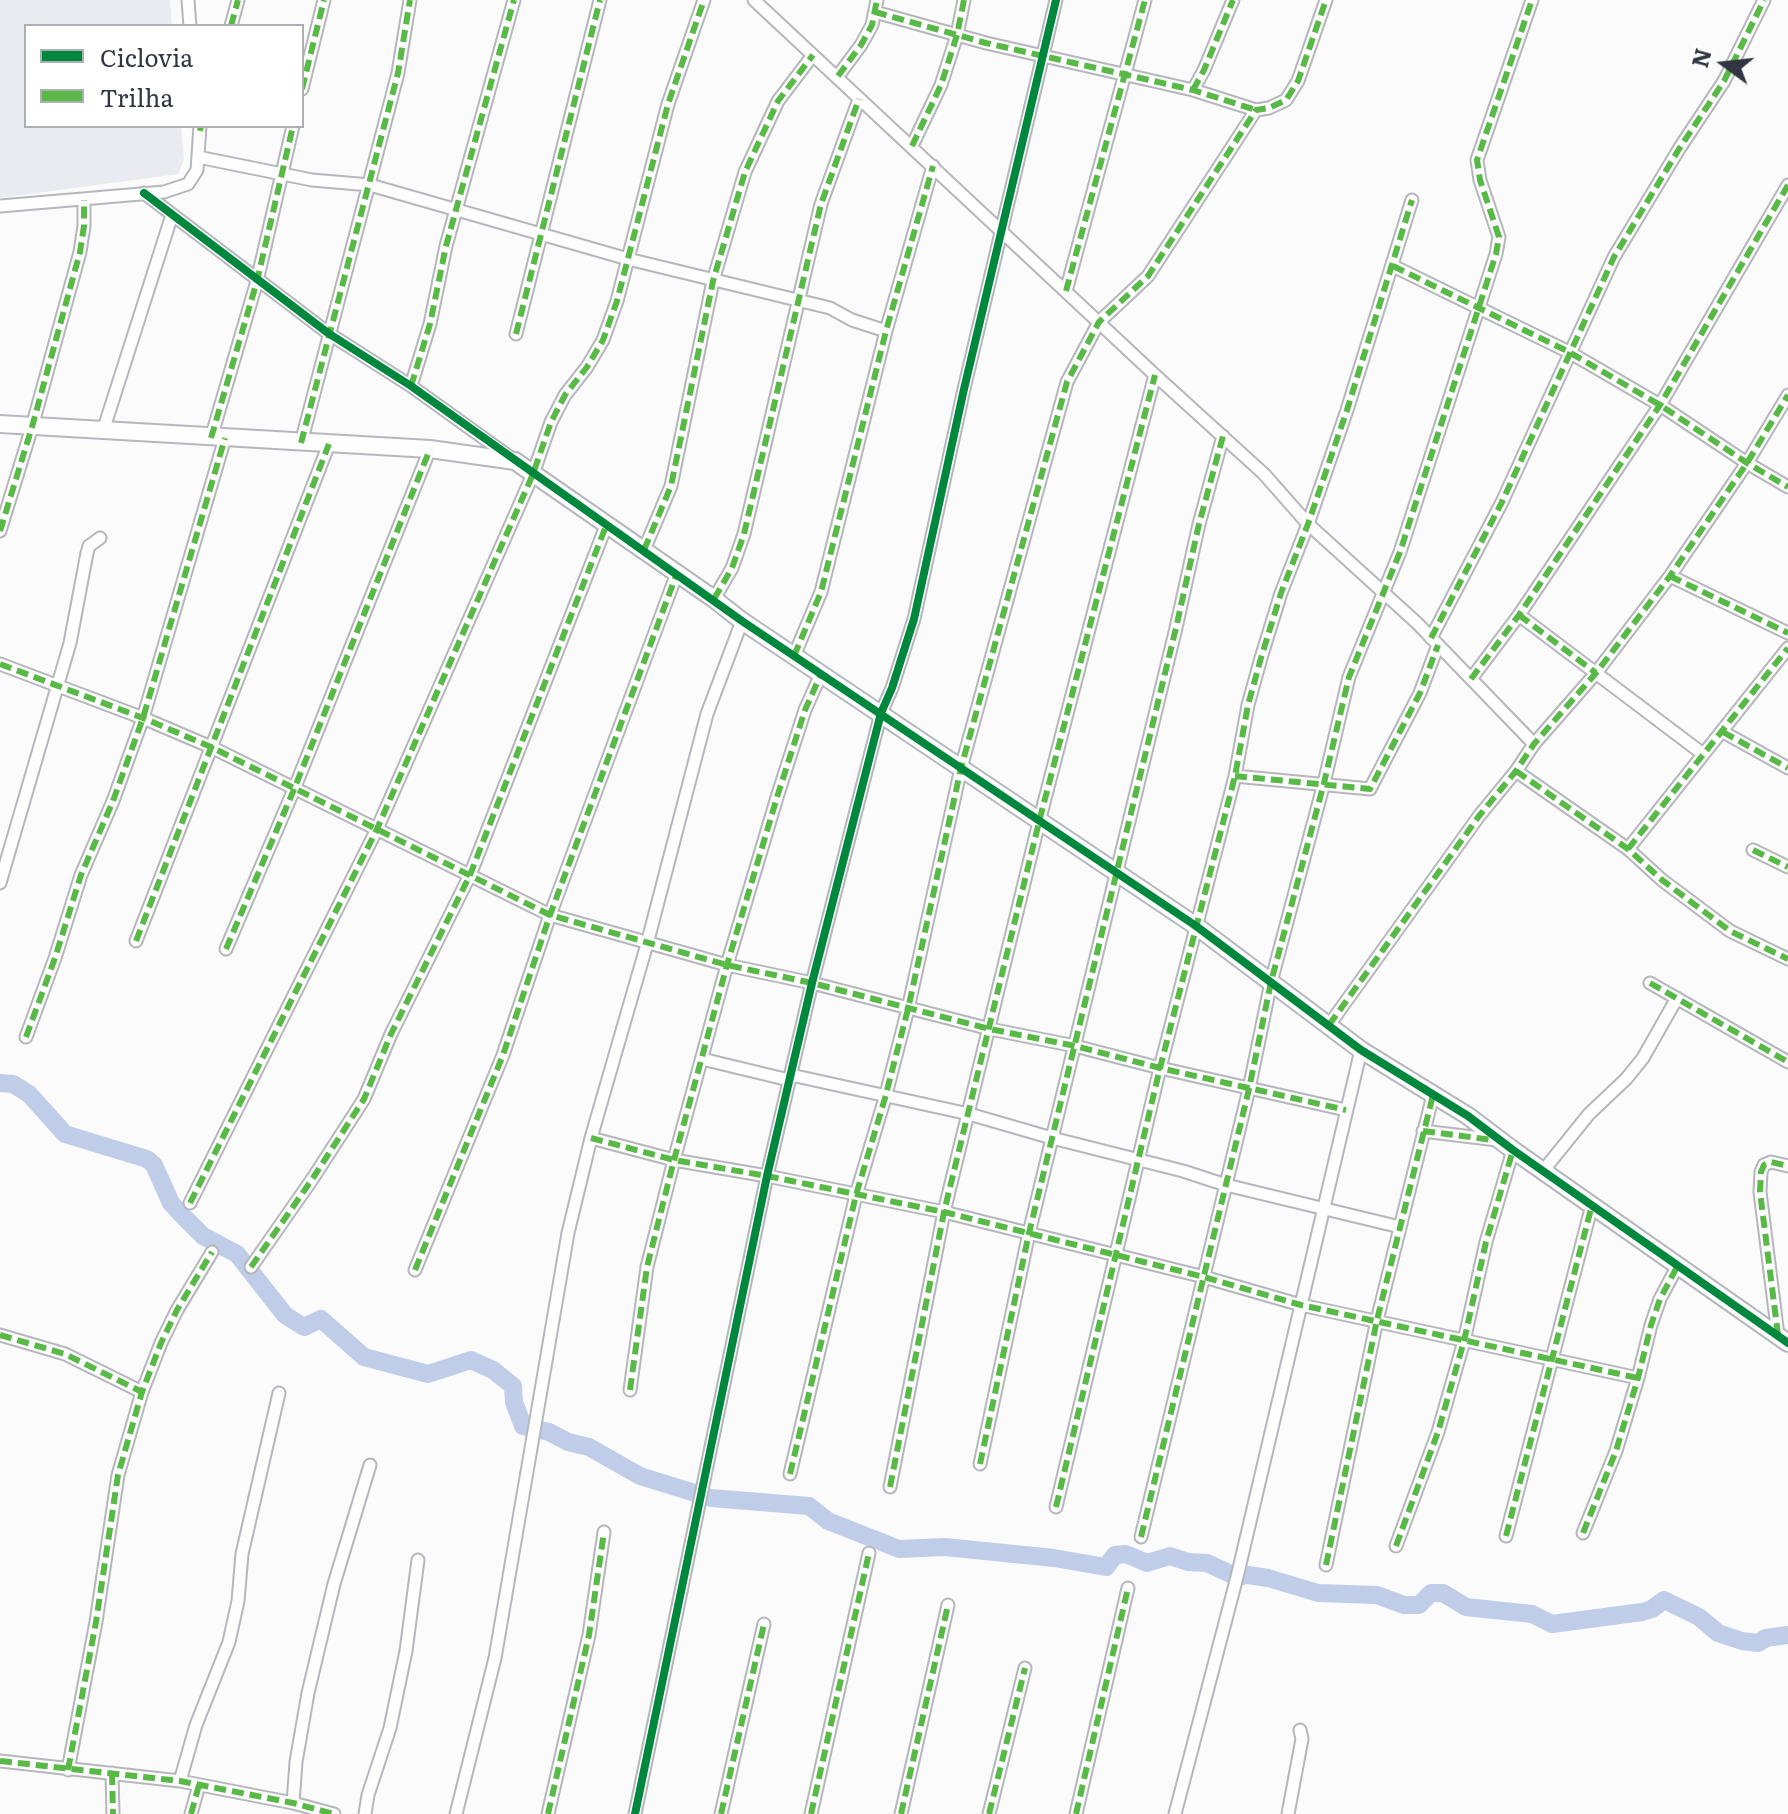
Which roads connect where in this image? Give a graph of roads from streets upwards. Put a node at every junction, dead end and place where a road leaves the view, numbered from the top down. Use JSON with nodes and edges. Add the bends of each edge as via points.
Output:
{"nodes":[{"id":1,"x":188,"y":0,"type":"edge"},
{"id":2,"x":238,"y":0,"type":"edge"},
{"id":3,"x":324,"y":0,"type":"edge"},
{"id":4,"x":410,"y":0,"type":"edge"},
{"id":5,"x":514,"y":0,"type":"edge"},
{"id":6,"x":600,"y":0,"type":"edge"},
{"id":7,"x":704,"y":0,"type":"edge"},
{"id":8,"x":754,"y":0,"type":"edge"},
{"id":9,"x":964,"y":0,"type":"edge"},
{"id":10,"x":1056,"y":0,"type":"edge"},
{"id":11,"x":1145,"y":0,"type":"edge"},
{"id":12,"x":1233,"y":0,"type":"edge"},
{"id":13,"x":1326,"y":0,"type":"edge"},
{"id":14,"x":1532,"y":0,"type":"edge"},
{"id":15,"x":1764,"y":0,"type":"edge"},
{"id":16,"x":876,"y":6,"type":"edge"},
{"id":17,"x":190,"y":24,"type":"edge"},
{"id":18,"x":232,"y":24,"type":"edge"},
{"id":19,"x":957,"y":35,"type":"junction"},
{"id":20,"x":813,"y":55,"type":"junction"},
{"id":21,"x":1045,"y":55,"type":"junction"},
{"id":22,"x":1126,"y":75,"type":"junction"},
{"id":23,"x":838,"y":76,"type":"junction"},
{"id":24,"x":304,"y":81,"type":"edge"},
{"id":25,"x":1193,"y":90,"type":"junction"},
{"id":26,"x":859,"y":99,"type":"junction"},
{"id":27,"x":1256,"y":110,"type":"junction"},
{"id":28,"x":200,"y":128,"type":"edge"},
{"id":29,"x":292,"y":128,"type":"edge"},
{"id":30,"x":912,"y":146,"type":"junction"},
{"id":31,"x":198,"y":157,"type":"junction"},
{"id":32,"x":933,"y":166,"type":"junction"},
{"id":33,"x":281,"y":173,"type":"junction"},
{"id":34,"x":370,"y":185,"type":"junction"},
{"id":35,"x":1788,"y":185,"type":"edge"},
{"id":36,"x":144,"y":193,"type":"junction"},
{"id":37,"x":84,"y":200,"type":"junction"},
{"id":38,"x":1412,"y":200,"type":"dead end"},
{"id":39,"x":0,"y":206,"type":"edge"},
{"id":40,"x":457,"y":212,"type":"junction"},
{"id":41,"x":172,"y":215,"type":"junction"},
{"id":42,"x":1001,"y":230,"type":"junction"},
{"id":43,"x":541,"y":233,"type":"junction"},
{"id":44,"x":628,"y":259,"type":"junction"},
{"id":45,"x":1393,"y":266,"type":"junction"},
{"id":46,"x":257,"y":281,"type":"junction"},
{"id":47,"x":713,"y":281,"type":"junction"},
{"id":48,"x":1066,"y":291,"type":"junction"},
{"id":49,"x":798,"y":301,"type":"junction"},
{"id":50,"x":1479,"y":310,"type":"junction"},
{"id":51,"x":1099,"y":322,"type":"junction"},
{"id":52,"x":886,"y":331,"type":"junction"},
{"id":53,"x":328,"y":333,"type":"junction"},
{"id":54,"x":516,"y":334,"type":"dead end"},
{"id":55,"x":1569,"y":352,"type":"junction"},
{"id":56,"x":1155,"y":375,"type":"junction"},
{"id":57,"x":411,"y":386,"type":"junction"},
{"id":58,"x":1788,"y":395,"type":"edge"},
{"id":59,"x":1660,"y":405,"type":"junction"},
{"id":60,"x":0,"y":424,"type":"edge"},
{"id":61,"x":32,"y":427,"type":"junction"},
{"id":62,"x":103,"y":431,"type":"junction"},
{"id":63,"x":1223,"y":436,"type":"junction"},
{"id":64,"x":218,"y":438,"type":"junction"},
{"id":65,"x":301,"y":443,"type":"junction"},
{"id":66,"x":329,"y":444,"type":"junction"},
{"id":67,"x":430,"y":449,"type":"junction"},
{"id":68,"x":515,"y":461,"type":"junction"},
{"id":69,"x":1747,"y":463,"type":"junction"},
{"id":70,"x":533,"y":474,"type":"junction"},
{"id":71,"x":1788,"y":487,"type":"edge"},
{"id":72,"x":1308,"y":524,"type":"junction"},
{"id":73,"x":606,"y":526,"type":"junction"},
{"id":74,"x":0,"y":531,"type":"edge"},
{"id":75,"x":100,"y":538,"type":"dead end"},
{"id":76,"x":644,"y":550,"type":"junction"},
{"id":77,"x":677,"y":573,"type":"junction"},
{"id":78,"x":1670,"y":576,"type":"junction"},
{"id":79,"x":1384,"y":594,"type":"junction"},
{"id":80,"x":714,"y":599,"type":"junction"},
{"id":81,"x":1519,"y":615,"type":"junction"},
{"id":82,"x":742,"y":621,"type":"junction"},
{"id":83,"x":1788,"y":633,"type":"edge"},
{"id":84,"x":1434,"y":642,"type":"junction"},
{"id":85,"x":1788,"y":648,"type":"edge"},
{"id":86,"x":794,"y":656,"type":"junction"},
{"id":87,"x":0,"y":664,"type":"edge"},
{"id":88,"x":1596,"y":673,"type":"junction"},
{"id":89,"x":821,"y":674,"type":"junction"},
{"id":90,"x":1471,"y":679,"type":"junction"},
{"id":91,"x":58,"y":687,"type":"junction"},
{"id":92,"x":881,"y":713,"type":"junction"},
{"id":93,"x":143,"y":718,"type":"junction"},
{"id":94,"x":1723,"y":732,"type":"junction"},
{"id":95,"x":1534,"y":744,"type":"junction"},
{"id":96,"x":211,"y":747,"type":"junction"},
{"id":97,"x":1703,"y":754,"type":"junction"},
{"id":98,"x":961,"y":768,"type":"junction"},
{"id":99,"x":1788,"y":768,"type":"edge"},
{"id":100,"x":1516,"y":771,"type":"junction"},
{"id":101,"x":1235,"y":776,"type":"junction"},
{"id":102,"x":1324,"y":783,"type":"junction"},
{"id":103,"x":295,"y":787,"type":"junction"},
{"id":104,"x":1039,"y":822,"type":"junction"},
{"id":105,"x":377,"y":829,"type":"junction"},
{"id":106,"x":1628,"y":849,"type":"junction"},
{"id":107,"x":1753,"y":850,"type":"dead end"},
{"id":108,"x":1788,"y":867,"type":"edge"},
{"id":109,"x":1116,"y":874,"type":"junction"},
{"id":110,"x":470,"y":875,"type":"junction"},
{"id":111,"x":0,"y":883,"type":"edge"},
{"id":112,"x":550,"y":915,"type":"junction"},
{"id":113,"x":1196,"y":926,"type":"junction"},
{"id":114,"x":136,"y":941,"type":"dead end"},
{"id":115,"x":647,"y":944,"type":"junction"},
{"id":116,"x":226,"y":949,"type":"dead end"},
{"id":117,"x":1788,"y":959,"type":"edge"},
{"id":118,"x":727,"y":965,"type":"junction"},
{"id":119,"x":1271,"y":982,"type":"junction"},
{"id":120,"x":812,"y":983,"type":"junction"},
{"id":121,"x":1650,"y":983,"type":"dead end"},
{"id":122,"x":1677,"y":998,"type":"junction"},
{"id":123,"x":908,"y":1009,"type":"junction"},
{"id":124,"x":1329,"y":1025,"type":"junction"},
{"id":125,"x":990,"y":1029,"type":"junction"},
{"id":126,"x":26,"y":1037,"type":"dead end"},
{"id":127,"x":1075,"y":1046,"type":"junction"},
{"id":128,"x":1361,"y":1050,"type":"junction"},
{"id":129,"x":702,"y":1059,"type":"junction"},
{"id":130,"x":1788,"y":1062,"type":"edge"},
{"id":131,"x":1160,"y":1068,"type":"junction"},
{"id":132,"x":790,"y":1078,"type":"junction"},
{"id":133,"x":1249,"y":1089,"type":"junction"},
{"id":134,"x":1433,"y":1095,"type":"junction"},
{"id":135,"x":885,"y":1098,"type":"junction"},
{"id":136,"x":1346,"y":1110,"type":"junction"},
{"id":137,"x":969,"y":1114,"type":"junction"},
{"id":138,"x":1423,"y":1131,"type":"junction"},
{"id":139,"x":591,"y":1138,"type":"junction"},
{"id":140,"x":1052,"y":1138,"type":"junction"},
{"id":141,"x":1507,"y":1146,"type":"junction"},
{"id":142,"x":674,"y":1160,"type":"junction"},
{"id":143,"x":1139,"y":1161,"type":"junction"},
{"id":144,"x":1788,"y":1166,"type":"edge"},
{"id":145,"x":1543,"y":1171,"type":"junction"},
{"id":146,"x":767,"y":1176,"type":"junction"},
{"id":147,"x":1226,"y":1185,"type":"junction"},
{"id":148,"x":856,"y":1195,"type":"junction"},
{"id":149,"x":190,"y":1203,"type":"dead end"},
{"id":150,"x":1592,"y":1205,"type":"junction"},
{"id":151,"x":1324,"y":1211,"type":"junction"},
{"id":152,"x":944,"y":1212,"type":"junction"},
{"id":153,"x":1400,"y":1227,"type":"junction"},
{"id":154,"x":1029,"y":1233,"type":"junction"},
{"id":155,"x":212,"y":1252,"type":"dead end"},
{"id":156,"x":1117,"y":1257,"type":"junction"},
{"id":157,"x":1678,"y":1265,"type":"junction"},
{"id":158,"x":251,"y":1267,"type":"dead end"},
{"id":159,"x":415,"y":1270,"type":"dead end"},
{"id":160,"x":1204,"y":1277,"type":"junction"},
{"id":161,"x":1301,"y":1305,"type":"junction"},
{"id":162,"x":1377,"y":1320,"type":"junction"},
{"id":163,"x":0,"y":1335,"type":"edge"},
{"id":164,"x":1783,"y":1339,"type":"edge"},
{"id":165,"x":1464,"y":1341,"type":"junction"},
{"id":166,"x":1552,"y":1359,"type":"junction"},
{"id":167,"x":1638,"y":1378,"type":"junction"},
{"id":168,"x":630,"y":1390,"type":"dead end"},
{"id":169,"x":142,"y":1392,"type":"junction"},
{"id":170,"x":279,"y":1393,"type":"dead end"},
{"id":171,"x":980,"y":1464,"type":"dead end"},
{"id":172,"x":370,"y":1465,"type":"dead end"},
{"id":173,"x":790,"y":1474,"type":"dead end"},
{"id":174,"x":890,"y":1487,"type":"dead end"},
{"id":175,"x":1056,"y":1507,"type":"dead end"},
{"id":176,"x":604,"y":1532,"type":"dead end"},
{"id":177,"x":1583,"y":1533,"type":"dead end"},
{"id":178,"x":1506,"y":1536,"type":"dead end"},
{"id":179,"x":1141,"y":1537,"type":"dead end"},
{"id":180,"x":1396,"y":1546,"type":"dead end"},
{"id":181,"x":869,"y":1553,"type":"dead end"},
{"id":182,"x":418,"y":1560,"type":"dead end"},
{"id":183,"x":1326,"y":1565,"type":"dead end"},
{"id":184,"x":1128,"y":1588,"type":"dead end"},
{"id":185,"x":948,"y":1605,"type":"dead end"},
{"id":186,"x":764,"y":1624,"type":"dead end"},
{"id":187,"x":1025,"y":1668,"type":"dead end"},
{"id":188,"x":1300,"y":1730,"type":"dead end"},
{"id":189,"x":0,"y":1761,"type":"edge"},
{"id":190,"x":68,"y":1770,"type":"junction"},
{"id":191,"x":112,"y":1773,"type":"junction"},
{"id":192,"x":180,"y":1781,"type":"junction"},
{"id":193,"x":199,"y":1785,"type":"junction"},
{"id":194,"x":287,"y":1806,"type":"edge"},
{"id":195,"x":113,"y":1814,"type":"edge"},
{"id":196,"x":191,"y":1814,"type":"edge"},
{"id":197,"x":334,"y":1814,"type":"edge"},
{"id":198,"x":365,"y":1814,"type":"edge"},
{"id":199,"x":456,"y":1814,"type":"edge"},
{"id":200,"x":548,"y":1814,"type":"edge"},
{"id":201,"x":635,"y":1814,"type":"edge"},
{"id":202,"x":721,"y":1814,"type":"edge"},
{"id":203,"x":811,"y":1814,"type":"edge"},
{"id":204,"x":901,"y":1814,"type":"edge"},
{"id":205,"x":989,"y":1814,"type":"edge"},
{"id":206,"x":1076,"y":1814,"type":"edge"},
{"id":207,"x":1175,"y":1814,"type":"edge"},
{"id":208,"x":1288,"y":1814,"type":"edge"}],
"edges":[{"from":1,"to":17,"type":"street"},
{"from":2,"to":18,"type":"street"},
{"from":3,"to":24,"type":"street"},
{"from":4,"to":34,"type":"street"},
{"from":5,"to":40,"type":"street"},
{"from":6,"to":43,"type":"street"},
{"from":7,"to":44,"type":"street","via":[[668,104]]},
{"from":8,"to":20,"type":"street"},
{"from":9,"to":19,"type":"street"},
{"from":10,"to":21,"type":"street"},
{"from":11,"to":22,"type":"street"},
{"from":12,"to":25,"type":"street"},
{"from":13,"to":27,"type":"street","via":[[1298,81],[1286,100]]},
{"from":14,"to":50,"type":"street","via":[[1477,160],[1499,237]]},
{"from":15,"to":55,"type":"street","via":[[1724,81],[1614,257]]},
{"from":16,"to":19,"type":"street"},
{"from":16,"to":23,"type":"street","via":[[861,45]]},
{"from":19,"to":21,"type":"street"},
{"from":19,"to":30,"type":"street"},
{"from":20,"to":23,"type":"street"},
{"from":20,"to":47,"type":"street","via":[[763,129]]},
{"from":21,"to":22,"type":"street"},
{"from":21,"to":42,"type":"street"},
{"from":22,"to":25,"type":"street"},
{"from":22,"to":48,"type":"street"},
{"from":23,"to":26,"type":"street"},
{"from":25,"to":27,"type":"street"},
{"from":26,"to":30,"type":"street"},
{"from":26,"to":49,"type":"street","via":[[821,204]]},
{"from":27,"to":51,"type":"street","via":[[1148,276]]},
{"from":28,"to":31,"type":"street"},
{"from":29,"to":33,"type":"street"},
{"from":30,"to":32,"type":"street"},
{"from":31,"to":33,"type":"street"},
{"from":31,"to":36,"type":"street","via":[[188,184]]},
{"from":32,"to":42,"type":"street"},
{"from":32,"to":52,"type":"street"},
{"from":33,"to":34,"type":"street"},
{"from":33,"to":46,"type":"street"},
{"from":34,"to":40,"type":"street"},
{"from":34,"to":53,"type":"street"},
{"from":35,"to":59,"type":"street"},
{"from":36,"to":37,"type":"street"},
{"from":36,"to":41,"type":"street"},
{"from":37,"to":39,"type":"street"},
{"from":37,"to":61,"type":"street","via":[[80,252]]},
{"from":38,"to":45,"type":"street"},
{"from":40,"to":43,"type":"street"},
{"from":40,"to":57,"type":"street"},
{"from":41,"to":46,"type":"street"},
{"from":41,"to":62,"type":"street"},
{"from":42,"to":48,"type":"street"},
{"from":42,"to":92,"type":"street","via":[[914,619]]},
{"from":43,"to":44,"type":"street"},
{"from":43,"to":54,"type":"street"},
{"from":44,"to":47,"type":"street"},
{"from":44,"to":70,"type":"street","via":[[603,340],[565,395]]},
{"from":45,"to":50,"type":"street"},
{"from":45,"to":72,"type":"street"},
{"from":46,"to":53,"type":"street"},
{"from":46,"to":64,"type":"street"},
{"from":47,"to":49,"type":"street"},
{"from":47,"to":76,"type":"street","via":[[671,486]]},
{"from":48,"to":51,"type":"street"},
{"from":49,"to":52,"type":"street"},
{"from":49,"to":80,"type":"street","via":[[744,534]]},
{"from":50,"to":55,"type":"street"},
{"from":50,"to":79,"type":"street"},
{"from":51,"to":56,"type":"street"},
{"from":51,"to":98,"type":"street","via":[[1067,382]]},
{"from":52,"to":86,"type":"street","via":[[821,592]]},
{"from":53,"to":57,"type":"street"},
{"from":53,"to":65,"type":"street"},
{"from":55,"to":59,"type":"street"},
{"from":55,"to":84,"type":"street"},
{"from":56,"to":63,"type":"street"},
{"from":56,"to":104,"type":"street"},
{"from":57,"to":68,"type":"street"},
{"from":58,"to":69,"type":"street"},
{"from":59,"to":69,"type":"street"},
{"from":59,"to":81,"type":"street"},
{"from":60,"to":61,"type":"street"},
{"from":61,"to":62,"type":"street"},
{"from":61,"to":74,"type":"street"},
{"from":62,"to":64,"type":"street"},
{"from":63,"to":72,"type":"street"},
{"from":63,"to":109,"type":"street"},
{"from":64,"to":65,"type":"street"},
{"from":64,"to":93,"type":"street"},
{"from":65,"to":66,"type":"street"},
{"from":66,"to":67,"type":"street"},
{"from":66,"to":96,"type":"street"},
{"from":67,"to":68,"type":"street"},
{"from":67,"to":103,"type":"street"},
{"from":68,"to":70,"type":"street"},
{"from":69,"to":71,"type":"street"},
{"from":69,"to":78,"type":"street"},
{"from":70,"to":73,"type":"street"},
{"from":70,"to":105,"type":"street"},
{"from":72,"to":79,"type":"street"},
{"from":72,"to":101,"type":"street","via":[[1261,658]]},
{"from":73,"to":76,"type":"street"},
{"from":73,"to":110,"type":"street"},
{"from":75,"to":91,"type":"street","via":[[87,553]]},
{"from":76,"to":77,"type":"street"},
{"from":77,"to":80,"type":"street"},
{"from":77,"to":112,"type":"street"},
{"from":78,"to":83,"type":"street"},
{"from":78,"to":88,"type":"street"},
{"from":79,"to":84,"type":"street"},
{"from":79,"to":102,"type":"street","via":[[1349,677]]},
{"from":80,"to":82,"type":"street"},
{"from":81,"to":88,"type":"street"},
{"from":81,"to":90,"type":"street"},
{"from":82,"to":86,"type":"street"},
{"from":82,"to":115,"type":"street","via":[[707,714]]},
{"from":84,"to":90,"type":"street"},
{"from":84,"to":102,"type":"street","via":[[1420,693],[1370,789]]},
{"from":85,"to":94,"type":"street"},
{"from":86,"to":89,"type":"street"},
{"from":87,"to":91,"type":"street"},
{"from":88,"to":95,"type":"street"},
{"from":88,"to":97,"type":"street"},
{"from":89,"to":92,"type":"street"},
{"from":89,"to":118,"type":"street","via":[[796,738]]},
{"from":90,"to":95,"type":"street"},
{"from":91,"to":93,"type":"street"},
{"from":91,"to":111,"type":"street"},
{"from":92,"to":98,"type":"street"},
{"from":92,"to":120,"type":"street"},
{"from":93,"to":96,"type":"street"},
{"from":93,"to":126,"type":"street","via":[[81,875]]},
{"from":94,"to":97,"type":"street"},
{"from":94,"to":99,"type":"street"},
{"from":95,"to":100,"type":"street"},
{"from":96,"to":103,"type":"street"},
{"from":96,"to":114,"type":"street"},
{"from":97,"to":106,"type":"street"},
{"from":98,"to":104,"type":"street"},
{"from":98,"to":123,"type":"street"},
{"from":100,"to":106,"type":"street"},
{"from":100,"to":124,"type":"street"},
{"from":101,"to":102,"type":"street"},
{"from":101,"to":113,"type":"street"},
{"from":102,"to":119,"type":"street"},
{"from":103,"to":105,"type":"street"},
{"from":103,"to":116,"type":"street"},
{"from":104,"to":109,"type":"street"},
{"from":104,"to":125,"type":"street"},
{"from":105,"to":110,"type":"street"},
{"from":105,"to":149,"type":"street"},
{"from":106,"to":117,"type":"street","via":[[1730,931]]},
{"from":107,"to":108,"type":"street"},
{"from":109,"to":113,"type":"street"},
{"from":109,"to":127,"type":"street"},
{"from":110,"to":112,"type":"street"},
{"from":110,"to":158,"type":"street","via":[[364,1099]]},
{"from":112,"to":115,"type":"street"},
{"from":112,"to":159,"type":"street","via":[[503,1055]]},
{"from":113,"to":119,"type":"street"},
{"from":113,"to":131,"type":"street"},
{"from":115,"to":118,"type":"street"},
{"from":115,"to":139,"type":"street"},
{"from":118,"to":120,"type":"street"},
{"from":118,"to":129,"type":"street"},
{"from":119,"to":124,"type":"street"},
{"from":119,"to":133,"type":"street"},
{"from":120,"to":123,"type":"street"},
{"from":120,"to":132,"type":"street"},
{"from":121,"to":122,"type":"street"},
{"from":122,"to":130,"type":"street"},
{"from":122,"to":145,"type":"street","via":[[1643,1058]]},
{"from":123,"to":125,"type":"street"},
{"from":123,"to":135,"type":"street"},
{"from":124,"to":128,"type":"street"},
{"from":125,"to":127,"type":"street"},
{"from":125,"to":137,"type":"street"},
{"from":127,"to":131,"type":"street"},
{"from":127,"to":140,"type":"street"},
{"from":128,"to":134,"type":"street"},
{"from":128,"to":136,"type":"street"},
{"from":129,"to":132,"type":"street"},
{"from":129,"to":142,"type":"street"},
{"from":131,"to":133,"type":"street"},
{"from":131,"to":143,"type":"street"},
{"from":132,"to":135,"type":"street"},
{"from":132,"to":146,"type":"street"},
{"from":133,"to":136,"type":"street"},
{"from":133,"to":147,"type":"street"},
{"from":134,"to":138,"type":"street"},
{"from":134,"to":141,"type":"street"},
{"from":135,"to":137,"type":"street"},
{"from":135,"to":148,"type":"street"},
{"from":136,"to":151,"type":"street"},
{"from":137,"to":140,"type":"street"},
{"from":137,"to":152,"type":"street"},
{"from":138,"to":141,"type":"street"},
{"from":138,"to":153,"type":"street"},
{"from":139,"to":142,"type":"street"},
{"from":139,"to":199,"type":"street","via":[[568,1233],[495,1658]]},
{"from":140,"to":143,"type":"street"},
{"from":140,"to":154,"type":"street"},
{"from":141,"to":145,"type":"street"},
{"from":141,"to":165,"type":"street"},
{"from":142,"to":146,"type":"street"},
{"from":142,"to":168,"type":"street","via":[[647,1267]]},
{"from":143,"to":147,"type":"street"},
{"from":143,"to":156,"type":"street"},
{"from":144,"to":164,"type":"street","via":[[1764,1165],[1760,1192]]},
{"from":145,"to":150,"type":"street"},
{"from":146,"to":148,"type":"street"},
{"from":146,"to":201,"type":"street"},
{"from":147,"to":151,"type":"street"},
{"from":147,"to":160,"type":"street"},
{"from":148,"to":152,"type":"street"},
{"from":148,"to":173,"type":"street"},
{"from":150,"to":157,"type":"street"},
{"from":150,"to":166,"type":"street"},
{"from":151,"to":153,"type":"street"},
{"from":151,"to":161,"type":"street"},
{"from":152,"to":154,"type":"street"},
{"from":152,"to":174,"type":"street"},
{"from":153,"to":162,"type":"street"},
{"from":154,"to":156,"type":"street"},
{"from":154,"to":171,"type":"street"},
{"from":155,"to":169,"type":"street","via":[[177,1310]]},
{"from":156,"to":160,"type":"street"},
{"from":156,"to":175,"type":"street"},
{"from":157,"to":164,"type":"street"},
{"from":157,"to":167,"type":"street","via":[[1660,1299]]},
{"from":160,"to":161,"type":"street"},
{"from":160,"to":179,"type":"street"},
{"from":161,"to":162,"type":"street"},
{"from":161,"to":207,"type":"street"},
{"from":162,"to":165,"type":"street"},
{"from":162,"to":183,"type":"street"},
{"from":163,"to":169,"type":"street","via":[[65,1354]]},
{"from":165,"to":166,"type":"street"},
{"from":165,"to":180,"type":"street"},
{"from":166,"to":167,"type":"street"},
{"from":166,"to":178,"type":"street"},
{"from":167,"to":177,"type":"street"},
{"from":169,"to":190,"type":"street","via":[[113,1502]]},
{"from":170,"to":192,"type":"street","via":[[242,1554],[229,1642]]},
{"from":172,"to":194,"type":"street","via":[[334,1584]]},
{"from":176,"to":200,"type":"street","via":[[589,1635]]},
{"from":181,"to":203,"type":"street"},
{"from":182,"to":198,"type":"street","via":[[390,1728]]},
{"from":184,"to":206,"type":"street"},
{"from":185,"to":204,"type":"street"},
{"from":186,"to":202,"type":"street"},
{"from":187,"to":205,"type":"street"},
{"from":188,"to":208,"type":"street"},
{"from":189,"to":190,"type":"street"},
{"from":190,"to":191,"type":"street"},
{"from":191,"to":192,"type":"street"},
{"from":191,"to":195,"type":"street"},
{"from":192,"to":193,"type":"street"},
{"from":193,"to":194,"type":"street"},
{"from":193,"to":196,"type":"street"},
{"from":194,"to":197,"type":"street"}]}
